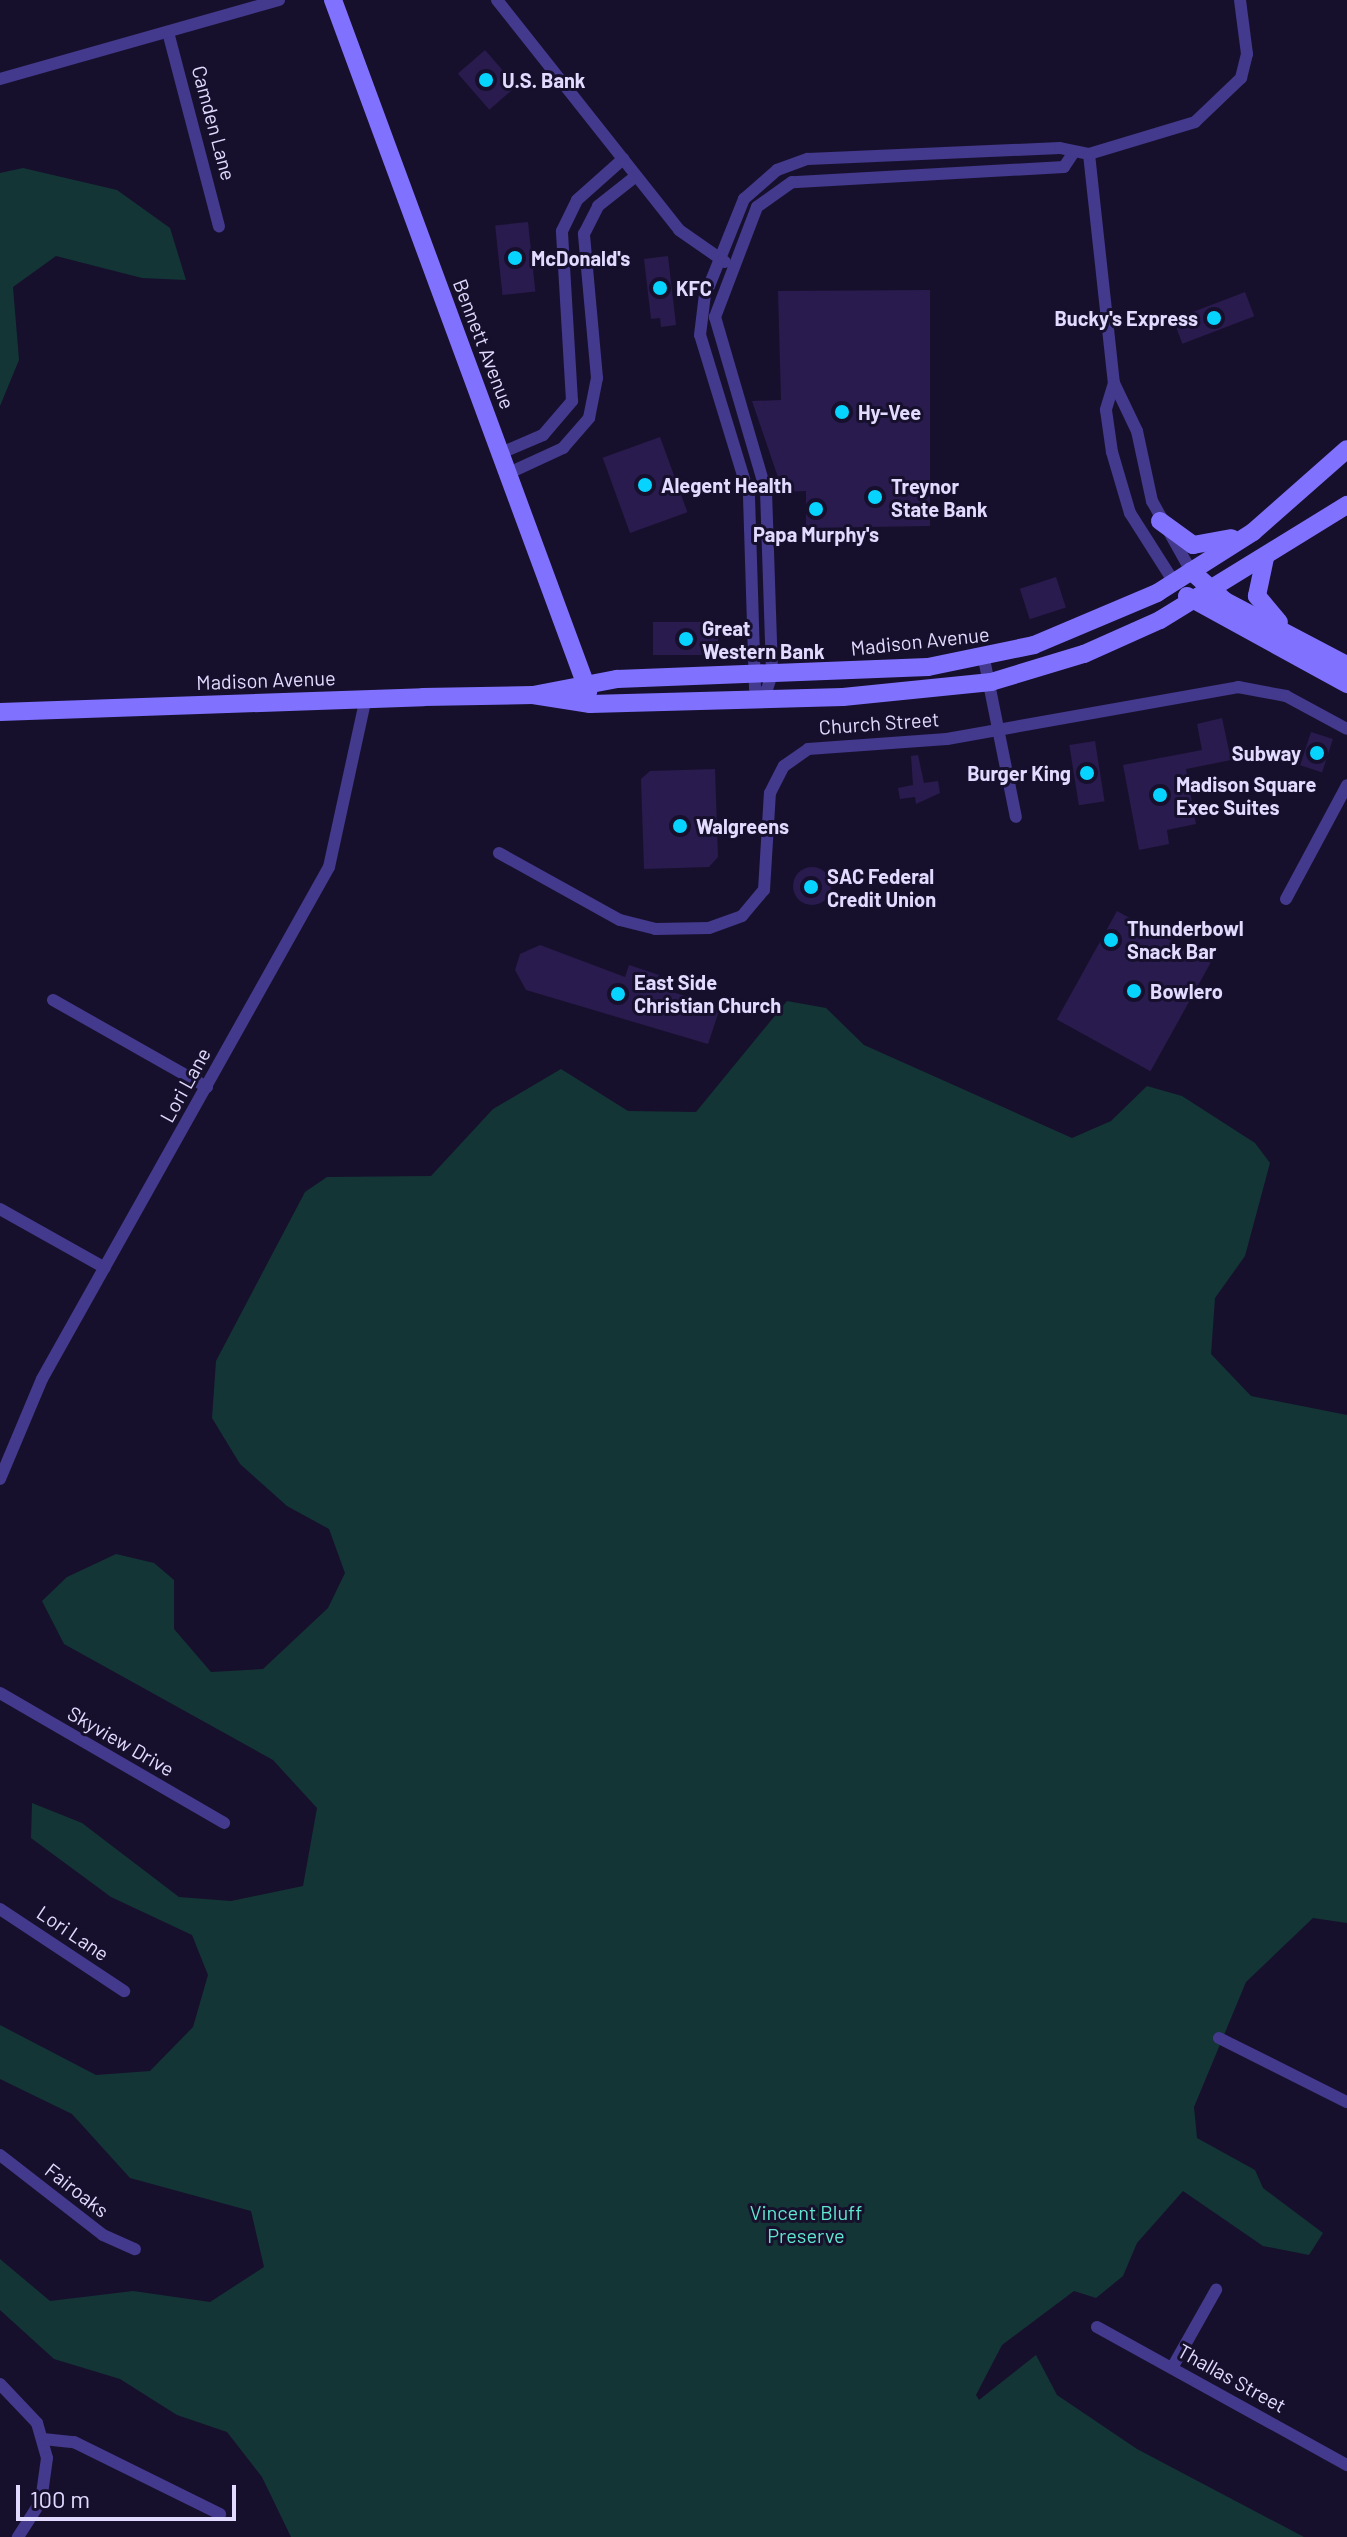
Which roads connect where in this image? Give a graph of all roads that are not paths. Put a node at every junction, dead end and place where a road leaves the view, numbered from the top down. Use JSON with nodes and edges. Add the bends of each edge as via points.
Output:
{"nodes":[{"id":1,"x":279,"y":0,"type":"edge"},
{"id":2,"x":333,"y":0,"type":"edge"},
{"id":3,"x":497,"y":0,"type":"edge"},
{"id":4,"x":1240,"y":0,"type":"edge"},
{"id":5,"x":168,"y":32,"type":"junction"},
{"id":6,"x":0,"y":79,"type":"edge"},
{"id":7,"x":1089,"y":154,"type":"junction"},
{"id":8,"x":1072,"y":155,"type":"junction"},
{"id":9,"x":623,"y":159,"type":"junction"},
{"id":10,"x":636,"y":176,"type":"junction"},
{"id":11,"x":219,"y":226,"type":"dead end"},
{"id":12,"x":717,"y":259,"type":"junction"},
{"id":13,"x":731,"y":264,"type":"junction"},
{"id":14,"x":1114,"y":383,"type":"junction"},
{"id":15,"x":1347,"y":449,"type":"edge"},
{"id":16,"x":501,"y":453,"type":"junction"},
{"id":17,"x":509,"y":473,"type":"junction"},
{"id":18,"x":1347,"y":505,"type":"edge"},
{"id":19,"x":1160,"y":521,"type":"junction"},
{"id":20,"x":1253,"y":532,"type":"junction"},
{"id":21,"x":1268,"y":553,"type":"junction"},
{"id":22,"x":1191,"y":571,"type":"junction"},
{"id":23,"x":1174,"y":582,"type":"junction"},
{"id":24,"x":1211,"y":591,"type":"junction"},
{"id":25,"x":1193,"y":603,"type":"junction"},
{"id":26,"x":1303,"y":641,"type":"junction"},
{"id":27,"x":984,"y":659,"type":"junction"},
{"id":28,"x":1347,"y":665,"type":"edge"},
{"id":29,"x":764,"y":674,"type":"junction"},
{"id":30,"x":587,"y":682,"type":"junction"},
{"id":31,"x":991,"y":682,"type":"junction"},
{"id":32,"x":1347,"y":684,"type":"edge"},
{"id":33,"x":533,"y":695,"type":"junction"},
{"id":34,"x":366,"y":698,"type":"junction"},
{"id":35,"x":764,"y":699,"type":"junction"},
{"id":36,"x":590,"y":704,"type":"junction"},
{"id":37,"x":0,"y":712,"type":"edge"},
{"id":38,"x":1347,"y":729,"type":"edge"},
{"id":39,"x":999,"y":731,"type":"junction"},
{"id":40,"x":1347,"y":785,"type":"edge"},
{"id":41,"x":1016,"y":817,"type":"dead end"},
{"id":42,"x":499,"y":853,"type":"dead end"},
{"id":43,"x":1286,"y":899,"type":"dead end"},
{"id":44,"x":53,"y":1000,"type":"dead end"},
{"id":45,"x":207,"y":1087,"type":"junction"},
{"id":46,"x":0,"y":1209,"type":"edge"},
{"id":47,"x":105,"y":1268,"type":"junction"},
{"id":48,"x":5,"y":1446,"type":"edge"},
{"id":49,"x":0,"y":1479,"type":"edge"},
{"id":50,"x":0,"y":1693,"type":"edge"},
{"id":51,"x":224,"y":1823,"type":"dead end"},
{"id":52,"x":0,"y":1909,"type":"edge"},
{"id":53,"x":124,"y":1991,"type":"dead end"},
{"id":54,"x":1219,"y":2038,"type":"dead end"},
{"id":55,"x":1347,"y":2102,"type":"edge"},
{"id":56,"x":0,"y":2155,"type":"edge"},
{"id":57,"x":135,"y":2249,"type":"dead end"},
{"id":58,"x":1216,"y":2290,"type":"dead end"},
{"id":59,"x":1097,"y":2327,"type":"dead end"},
{"id":60,"x":1172,"y":2368,"type":"junction"},
{"id":61,"x":0,"y":2384,"type":"edge"},
{"id":62,"x":43,"y":2439,"type":"junction"},
{"id":63,"x":1347,"y":2465,"type":"edge"},
{"id":64,"x":220,"y":2514,"type":"dead end"},
{"id":65,"x":18,"y":2537,"type":"edge"}],
"edges":[{"from":1,"to":5,"type":"street"},
{"from":2,"to":16,"type":"main road","name":"Bennett Avenue"},
{"from":3,"to":9,"type":"street"},
{"from":4,"to":7,"type":"street","via":[[1247,54],[1227,98],[1195,122]]},
{"from":5,"to":6,"type":"street"},
{"from":5,"to":11,"type":"street","name":"Camden Lane"},
{"from":7,"to":8,"type":"street"},
{"from":7,"to":14,"type":"street"},
{"from":8,"to":12,"type":"street","via":[[1060,148],[808,159],[751,190]]},
{"from":8,"to":13,"type":"street","via":[[1064,167],[792,182],[757,207]]},
{"from":9,"to":10,"type":"street"},
{"from":9,"to":16,"type":"street","via":[[577,200],[562,231],[572,401],[543,435]]},
{"from":10,"to":12,"type":"street","via":[[679,230]]},
{"from":10,"to":17,"type":"street","via":[[598,206],[584,234],[597,378],[589,418],[563,448]]},
{"from":12,"to":13,"type":"street"},
{"from":12,"to":29,"type":"street","via":[[700,335],[749,495]]},
{"from":13,"to":29,"type":"street","via":[[715,331],[766,491]]},
{"from":14,"to":19,"type":"street","via":[[1137,431],[1144,482]]},
{"from":14,"to":23,"type":"street","via":[[1106,410],[1122,493]]},
{"from":15,"to":20,"type":"main road","name":"Madison Avenue"},
{"from":16,"to":17,"type":"main road","name":"Bennett Avenue"},
{"from":17,"to":30,"type":"main road","name":"Bennett Avenue"},
{"from":18,"to":21,"type":"main road","name":"Madison Avenue"},
{"from":19,"to":20,"type":"main road","via":[[1193,545]]},
{"from":19,"to":22,"type":"street"},
{"from":20,"to":22,"type":"main road","name":"Madison Avenue"},
{"from":21,"to":24,"type":"main road","name":"Madison Avenue"},
{"from":21,"to":26,"type":"main road","via":[[1256,575],[1257,596]]},
{"from":22,"to":23,"type":"main road","name":"Madison Avenue"},
{"from":22,"to":24,"type":"main road"},
{"from":23,"to":25,"type":"main road"},
{"from":23,"to":27,"type":"main road","name":"Madison Avenue","via":[[1079,631]]},
{"from":24,"to":25,"type":"main road","name":"Madison Avenue"},
{"from":24,"to":26,"type":"main road"},
{"from":25,"to":31,"type":"main road","name":"Madison Avenue","via":[[1084,654]]},
{"from":25,"to":32,"type":"main road"},
{"from":26,"to":28,"type":"main road"},
{"from":27,"to":29,"type":"main road","name":"Madison Avenue"},
{"from":27,"to":31,"type":"street"},
{"from":29,"to":30,"type":"main road","name":"Madison Avenue"},
{"from":29,"to":35,"type":"street"},
{"from":30,"to":33,"type":"main road","name":"Madison Avenue"},
{"from":30,"to":36,"type":"main road","name":"Bennett Avenue"},
{"from":31,"to":35,"type":"main road","name":"Madison Avenue"},
{"from":31,"to":39,"type":"street"},
{"from":33,"to":34,"type":"main road","name":"Madison Avenue"},
{"from":33,"to":36,"type":"main road","name":"Madison Avenue"},
{"from":34,"to":37,"type":"main road","name":"Madison Avenue"},
{"from":34,"to":45,"type":"street","name":"Lori Lane","via":[[329,867]]},
{"from":35,"to":36,"type":"main road","name":"Madison Avenue"},
{"from":38,"to":39,"type":"street","name":"Church Street","via":[[1252,686]]},
{"from":39,"to":41,"type":"street"},
{"from":39,"to":42,"type":"street","name":"Church Street","via":[[826,745],[795,756],[770,793],[764,890],[725,924],[637,926]]},
{"from":40,"to":43,"type":"street"},
{"from":44,"to":45,"type":"street"},
{"from":45,"to":47,"type":"street","name":"Lori Lane"},
{"from":46,"to":47,"type":"street"},
{"from":47,"to":48,"type":"street","name":"Lori Lane"},
{"from":48,"to":49,"type":"street","name":"Lori Lane"},
{"from":50,"to":51,"type":"street","name":"Skyview Drive"},
{"from":52,"to":53,"type":"street","name":"Lori Lane"},
{"from":54,"to":55,"type":"street"},
{"from":56,"to":57,"type":"street","name":"Fairoaks","via":[[103,2235]]},
{"from":58,"to":60,"type":"street"},
{"from":59,"to":60,"type":"street","name":"Thallas Street"},
{"from":60,"to":63,"type":"street","name":"Thallas Street"},
{"from":61,"to":62,"type":"street"},
{"from":62,"to":64,"type":"street","via":[[74,2442]]},
{"from":62,"to":65,"type":"street","via":[[41,2501]]}]}
